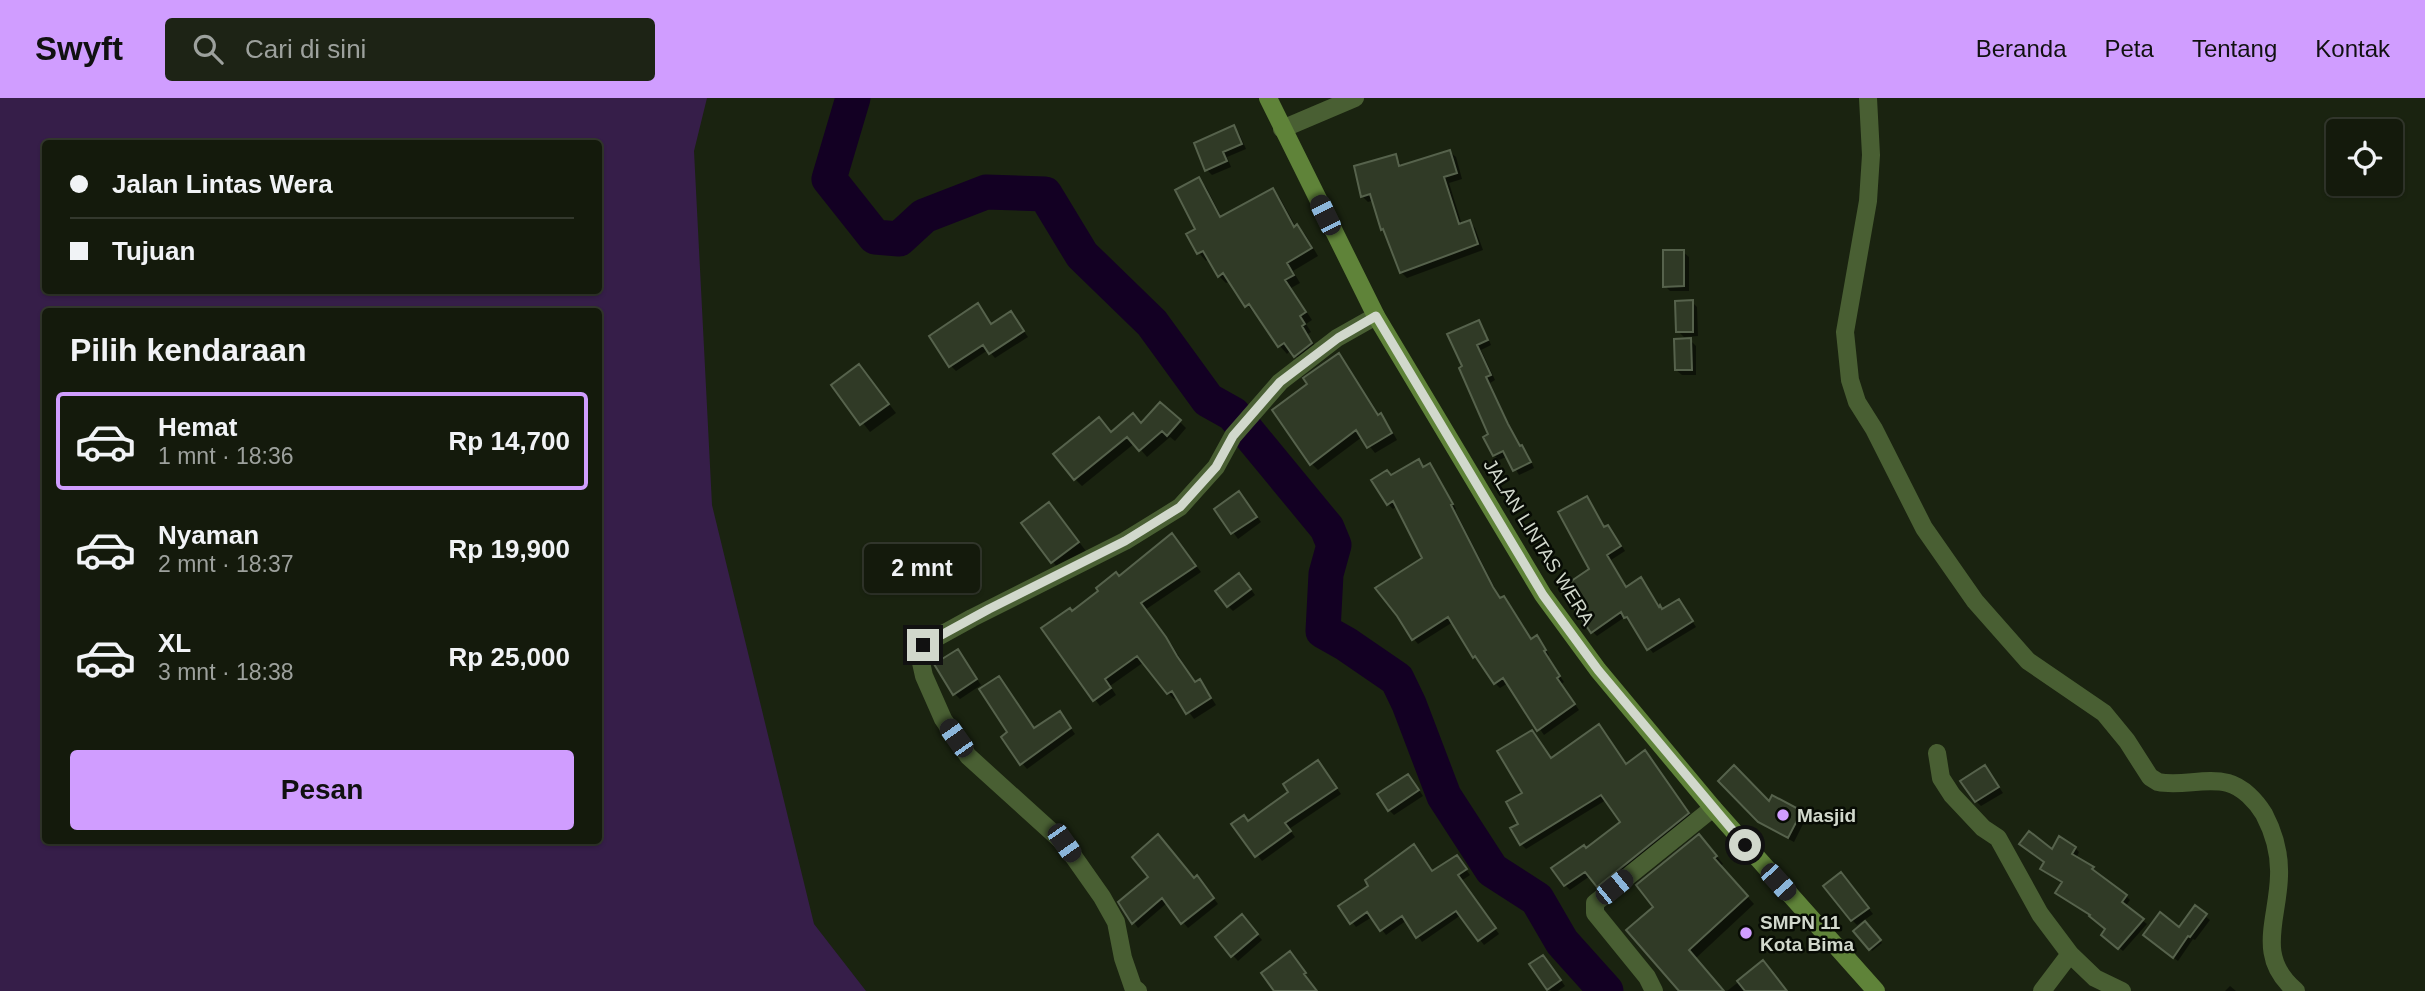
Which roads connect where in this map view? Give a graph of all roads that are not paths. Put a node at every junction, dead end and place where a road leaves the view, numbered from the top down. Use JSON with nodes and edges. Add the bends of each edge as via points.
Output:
{"nodes":[{"id":1,"x":1268,"y":98,"type":"edge"},
{"id":2,"x":1355,"y":98,"type":"edge"},
{"id":3,"x":1868,"y":98,"type":"edge"},
{"id":4,"x":1282,"y":129,"type":"junction"},
{"id":5,"x":1376,"y":316,"type":"junction"},
{"id":6,"x":1937,"y":753,"type":"dead end"},
{"id":7,"x":1713,"y":808,"type":"junction"},
{"id":8,"x":2070,"y":954,"type":"junction"},
{"id":9,"x":1138,"y":991,"type":"edge"},
{"id":10,"x":1654,"y":991,"type":"edge"},
{"id":11,"x":1876,"y":991,"type":"edge"},
{"id":12,"x":2042,"y":991,"type":"edge"},
{"id":13,"x":2122,"y":991,"type":"edge"},
{"id":14,"x":2296,"y":991,"type":"edge"}],
"edges":[{"from":1,"to":4,"type":"main road","name":"JALAN LINTAS WERA"},
{"from":2,"to":4,"type":"street"},
{"from":3,"to":14,"type":"street","via":[[1868,201],[1844,332],[1857,402],[1924,528],[1975,601],[2028,661],[2104,713],[2158,782],[2229,783],[2258,804],[2274,834],[2280,875],[2270,941],[2274,962]]},
{"from":4,"to":5,"type":"main road","name":"JALAN LINTAS WERA"},
{"from":5,"to":7,"type":"main road","name":"JALAN LINTAS WERA","via":[[1543,595],[1598,670]]},
{"from":5,"to":9,"type":"street","via":[[1280,382],[1180,507],[1125,541],[923,645],[924,676],[943,719],[968,756],[1064,843],[1116,922],[1126,968]]},
{"from":6,"to":8,"type":"street","via":[[1941,779],[1983,828],[1998,838],[2040,914]]},
{"from":7,"to":10,"type":"street","via":[[1595,903],[1595,913]]},
{"from":7,"to":11,"type":"main road","name":"JALAN LINTAS WERA"},
{"from":8,"to":12,"type":"street"},
{"from":8,"to":13,"type":"street","via":[[2095,978]]}]}
